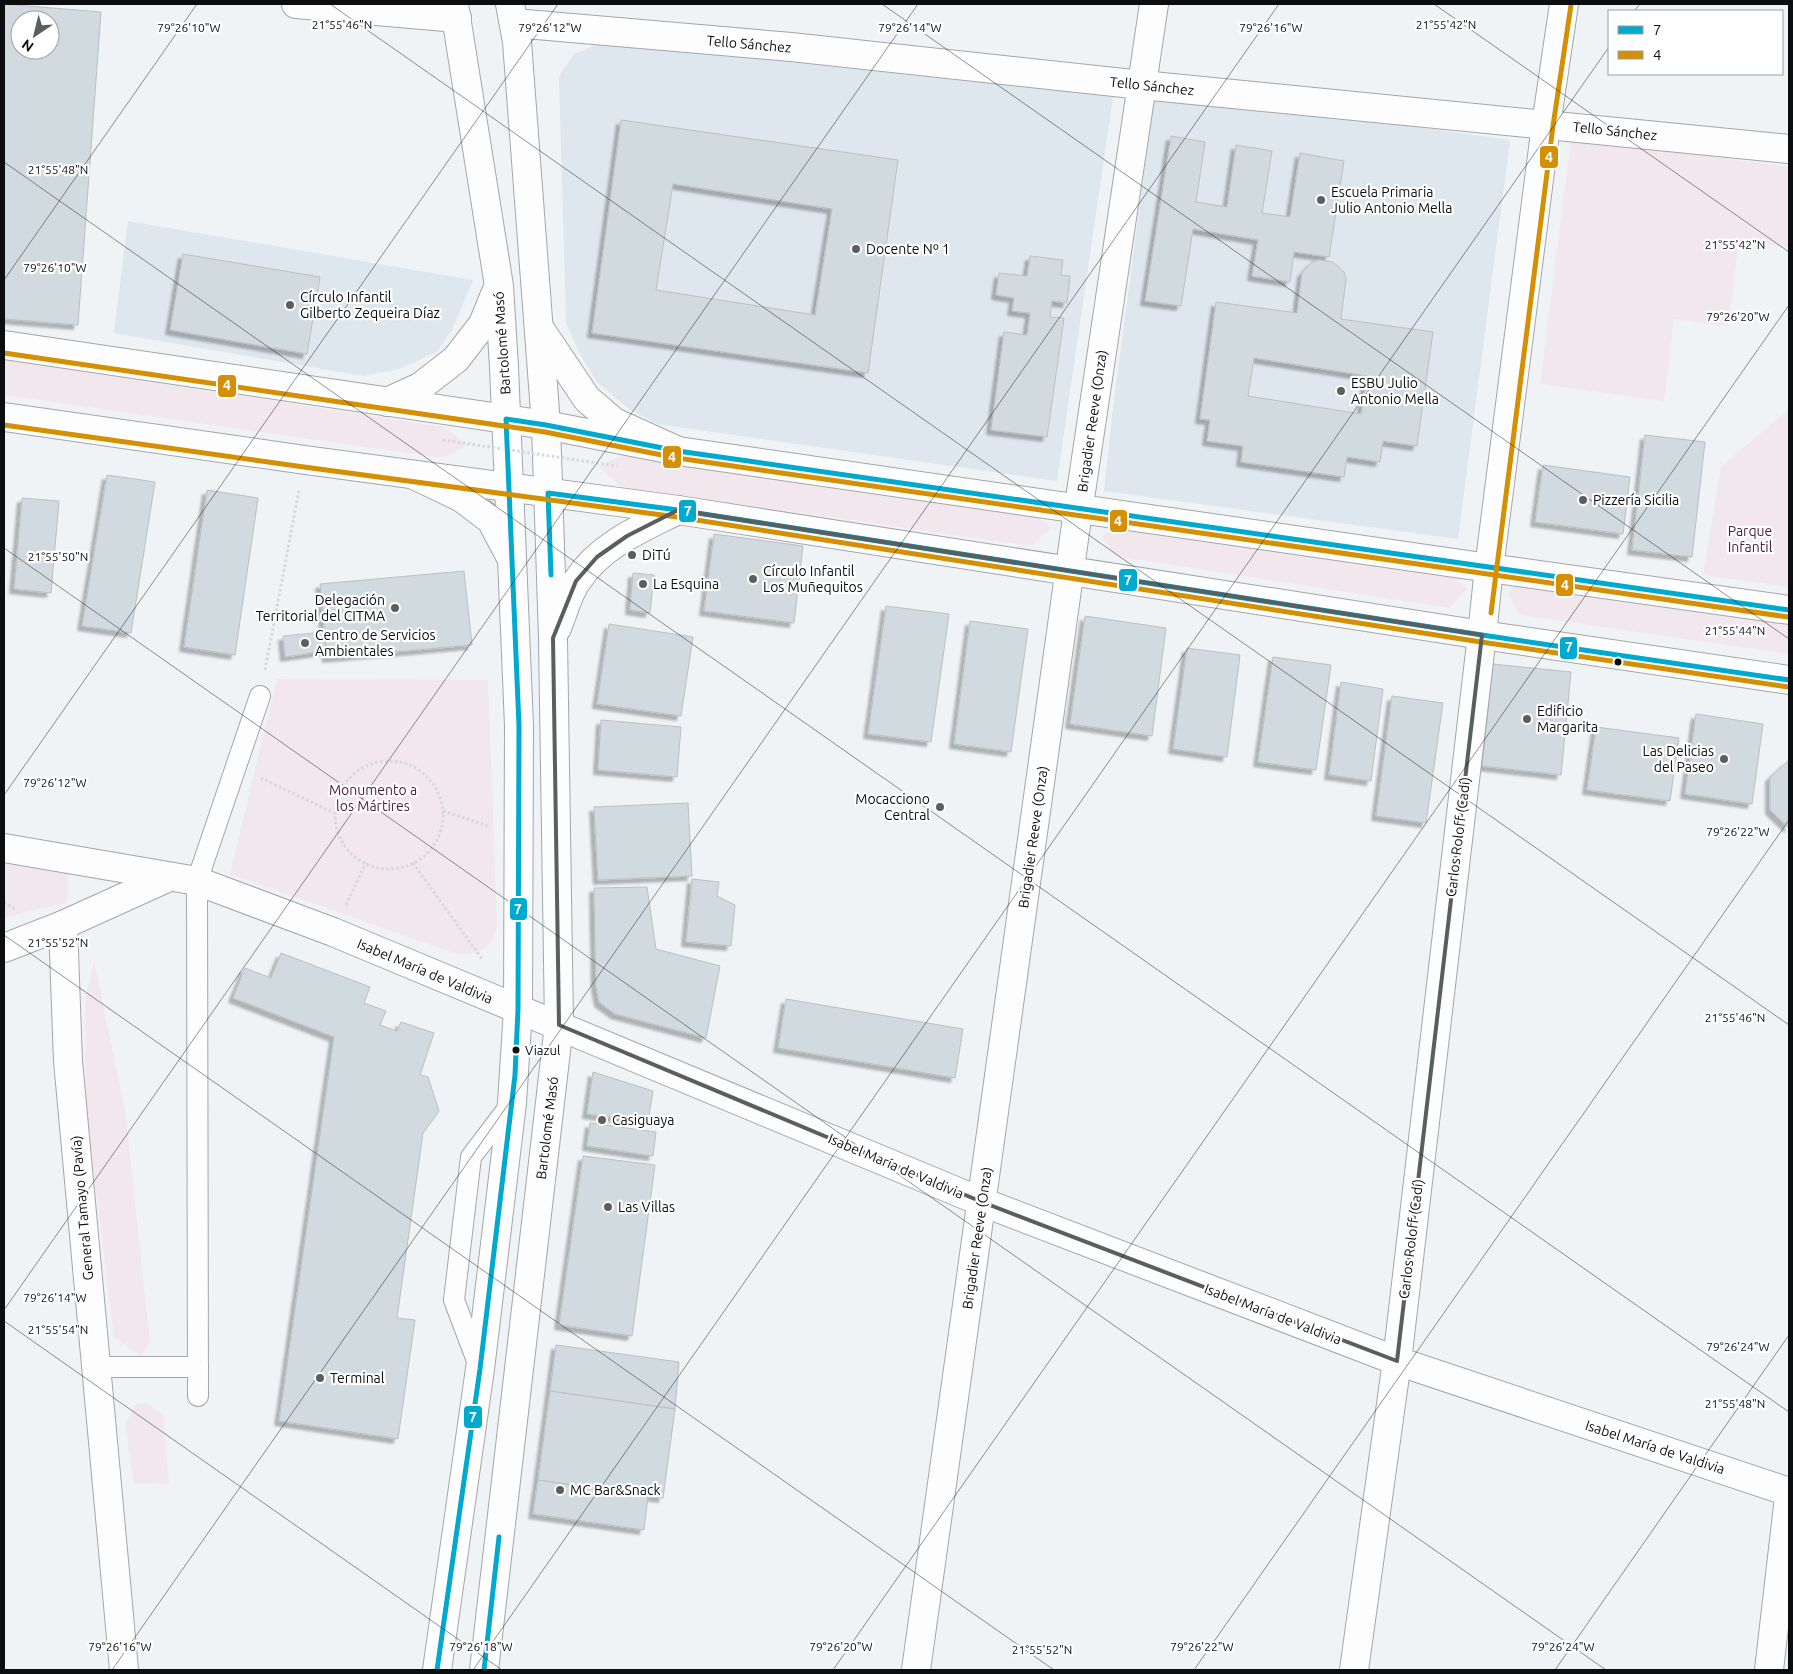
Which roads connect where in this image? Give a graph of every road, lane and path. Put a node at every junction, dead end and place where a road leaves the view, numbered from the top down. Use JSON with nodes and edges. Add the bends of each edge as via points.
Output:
{"nodes":[{"id":1,"x":296,"y":4,"type":"edge"},
{"id":2,"x":1154,"y":4,"type":"edge"},
{"id":3,"x":1564,"y":4,"type":"edge"},
{"id":4,"x":455,"y":11,"type":"edge"},
{"id":5,"x":512,"y":13,"type":"edge"},
{"id":6,"x":1142,"y":85,"type":"junction"},
{"id":7,"x":1546,"y":125,"type":"junction"},
{"id":8,"x":1789,"y":149,"type":"edge"},
{"id":9,"x":499,"y":286,"type":"junction"},
{"id":10,"x":537,"y":324,"type":"junction"},
{"id":11,"x":4,"y":345,"type":"edge"},
{"id":12,"x":387,"y":402,"type":"junction"},
{"id":13,"x":4,"y":417,"type":"edge"},
{"id":14,"x":506,"y":419,"type":"junction"},
{"id":15,"x":546,"y":425,"type":"junction"},
{"id":16,"x":443,"y":440,"type":"dead end"},
{"id":17,"x":678,"y":451,"type":"junction"},
{"id":18,"x":305,"y":460,"type":"junction"},
{"id":19,"x":618,"y":466,"type":"dead end"},
{"id":20,"x":414,"y":475,"type":"junction"},
{"id":21,"x":509,"y":488,"type":"junction"},
{"id":22,"x":548,"y":493,"type":"junction"},
{"id":23,"x":678,"y":510,"type":"junction"},
{"id":24,"x":1079,"y":510,"type":"junction"},
{"id":25,"x":512,"y":562,"type":"junction"},
{"id":26,"x":1489,"y":568,"type":"junction"},
{"id":27,"x":1070,"y":572,"type":"junction"},
{"id":28,"x":1789,"y":610,"type":"edge"},
{"id":29,"x":1482,"y":635,"type":"junction"},
{"id":30,"x":553,"y":638,"type":"junction"},
{"id":31,"x":1789,"y":680,"type":"edge"},
{"id":32,"x":260,"y":696,"type":"joint"},
{"id":33,"x":236,"y":766,"type":"junction"},
{"id":34,"x":443,"y":812,"type":"junction"},
{"id":35,"x":334,"y":813,"type":"junction"},
{"id":36,"x":518,"y":835,"type":"junction"},
{"id":37,"x":4,"y":848,"type":"edge"},
{"id":38,"x":414,"y":863,"type":"junction"},
{"id":39,"x":366,"y":864,"type":"junction"},
{"id":40,"x":169,"y":877,"type":"junction"},
{"id":41,"x":197,"y":881,"type":"junction"},
{"id":42,"x":63,"y":925,"type":"junction"},
{"id":43,"x":333,"y":932,"type":"junction"},
{"id":44,"x":4,"y":948,"type":"edge"},
{"id":45,"x":483,"y":960,"type":"dead end"},
{"id":46,"x":518,"y":1009,"type":"junction"},
{"id":47,"x":559,"y":1025,"type":"junction"},
{"id":48,"x":982,"y":1202,"type":"junction"},
{"id":49,"x":1396,"y":1361,"type":"junction"},
{"id":50,"x":97,"y":1367,"type":"junction"},
{"id":51,"x":198,"y":1367,"type":"junction"},
{"id":52,"x":198,"y":1396,"type":"dead end"},
{"id":53,"x":1789,"y":1492,"type":"edge"},
{"id":54,"x":1789,"y":1497,"type":"edge"},
{"id":55,"x":124,"y":1670,"type":"edge"},
{"id":56,"x":437,"y":1670,"type":"edge"},
{"id":57,"x":484,"y":1670,"type":"edge"},
{"id":58,"x":916,"y":1670,"type":"edge"},
{"id":59,"x":1354,"y":1670,"type":"edge"},
{"id":60,"x":1769,"y":1670,"type":"edge"}],
"edges":[{"from":1,"to":4,"type":"street"},
{"from":2,"to":6,"type":"street","name":"Brigadier Reeve (Onza)"},
{"from":3,"to":7,"type":"street","name":"Carlos Roloff (Cadí)"},
{"from":4,"to":9,"type":"street","name":"Bartolomé Masó"},
{"from":5,"to":6,"type":"street","name":"Tello Sánchez"},
{"from":5,"to":10,"type":"street"},
{"from":6,"to":7,"type":"street","name":"Tello Sánchez"},
{"from":6,"to":24,"type":"street","name":"Brigadier Reeve (Onza)"},
{"from":7,"to":8,"type":"street","name":"Tello Sánchez"},
{"from":7,"to":26,"type":"street","name":"Carlos Roloff (Cadí)"},
{"from":9,"to":12,"type":"street","via":[[483,324],[456,359],[420,388]]},
{"from":9,"to":14,"type":"street","name":"Bartolomé Masó"},
{"from":10,"to":15,"type":"street"},
{"from":10,"to":17,"type":"street","via":[[586,399],[614,422]]},
{"from":11,"to":12,"type":"street"},
{"from":12,"to":14,"type":"street"},
{"from":13,"to":18,"type":"street"},
{"from":14,"to":15,"type":"street"},
{"from":14,"to":21,"type":"street","name":"Bartolomé Masó"},
{"from":15,"to":17,"type":"street"},
{"from":15,"to":22,"type":"street","name":"Bartolomé Masó"},
{"from":16,"to":19,"type":"path","bridge":true},
{"from":17,"to":24,"type":"street"},
{"from":18,"to":20,"type":"street"},
{"from":18,"to":32,"type":"path"},
{"from":20,"to":21,"type":"street"},
{"from":20,"to":25,"type":"street","via":[[462,498],[491,520]]},
{"from":21,"to":22,"type":"street"},
{"from":21,"to":25,"type":"street","name":"Bartolomé Masó"},
{"from":22,"to":23,"type":"street"},
{"from":22,"to":30,"type":"street","name":"Bartolomé Masó"},
{"from":23,"to":27,"type":"street"},
{"from":23,"to":30,"type":"street","via":[[627,536],[597,557],[576,581]]},
{"from":24,"to":26,"type":"street"},
{"from":24,"to":27,"type":"street","name":"Brigadier Reeve (Onza)"},
{"from":25,"to":36,"type":"street","name":"Bartolomé Masó","via":[[519,726]]},
{"from":26,"to":28,"type":"street"},
{"from":26,"to":29,"type":"street","name":"Carlos Roloff (Cadí)"},
{"from":27,"to":29,"type":"street"},
{"from":27,"to":48,"type":"street","name":"Brigadier Reeve (Onza)"},
{"from":29,"to":31,"type":"street"},
{"from":29,"to":49,"type":"street","name":"Carlos Roloff (Cadí)"},
{"from":30,"to":47,"type":"street","name":"Bartolomé Masó"},
{"from":32,"to":33,"type":"lane"},
{"from":33,"to":35,"type":"path"},
{"from":33,"to":41,"type":"lane"},
{"from":34,"to":35,"type":"path","via":[[440,797],[430,780],[416,768],[398,762],[380,762],[362,767],[348,780],[338,795]]},
{"from":34,"to":36,"type":"path"},
{"from":34,"to":38,"type":"path","via":[[436,841]]},
{"from":35,"to":39,"type":"path","via":[[342,843]]},
{"from":36,"to":46,"type":"street","name":"Bartolomé Masó"},
{"from":37,"to":40,"type":"street","name":"Isabel María de Valdivia"},
{"from":38,"to":39,"type":"path","via":[[398,868]]},
{"from":38,"to":45,"type":"path"},
{"from":39,"to":43,"type":"path"},
{"from":40,"to":41,"type":"street","name":"Isabel María de Valdivia"},
{"from":40,"to":42,"type":"street"},
{"from":41,"to":43,"type":"street","name":"Isabel María de Valdivia"},
{"from":41,"to":51,"type":"lane"},
{"from":42,"to":44,"type":"street"},
{"from":42,"to":50,"type":"street","name":"General Tamayo (Pavía)","via":[[68,1061]]},
{"from":43,"to":46,"type":"street","name":"Isabel María de Valdivia"},
{"from":46,"to":47,"type":"street","name":"Isabel María de Valdivia"},
{"from":46,"to":56,"type":"street","name":"Bartolomé Masó","via":[[512,1103],[480,1369]]},
{"from":47,"to":48,"type":"street","name":"Isabel María de Valdivia"},
{"from":47,"to":57,"type":"street","name":"Bartolomé Masó"},
{"from":48,"to":49,"type":"street","name":"Isabel María de Valdivia"},
{"from":48,"to":58,"type":"street","name":"Brigadier Reeve (Onza)"},
{"from":49,"to":53,"type":"street","name":"Isabel María de Valdivia"},
{"from":49,"to":59,"type":"street","name":"Carlos Roloff (Cadí)"},
{"from":50,"to":51,"type":"lane"},
{"from":50,"to":55,"type":"street","name":"General Tamayo (Pavía)"},
{"from":51,"to":52,"type":"lane"},
{"from":54,"to":60,"type":"street"}]}
